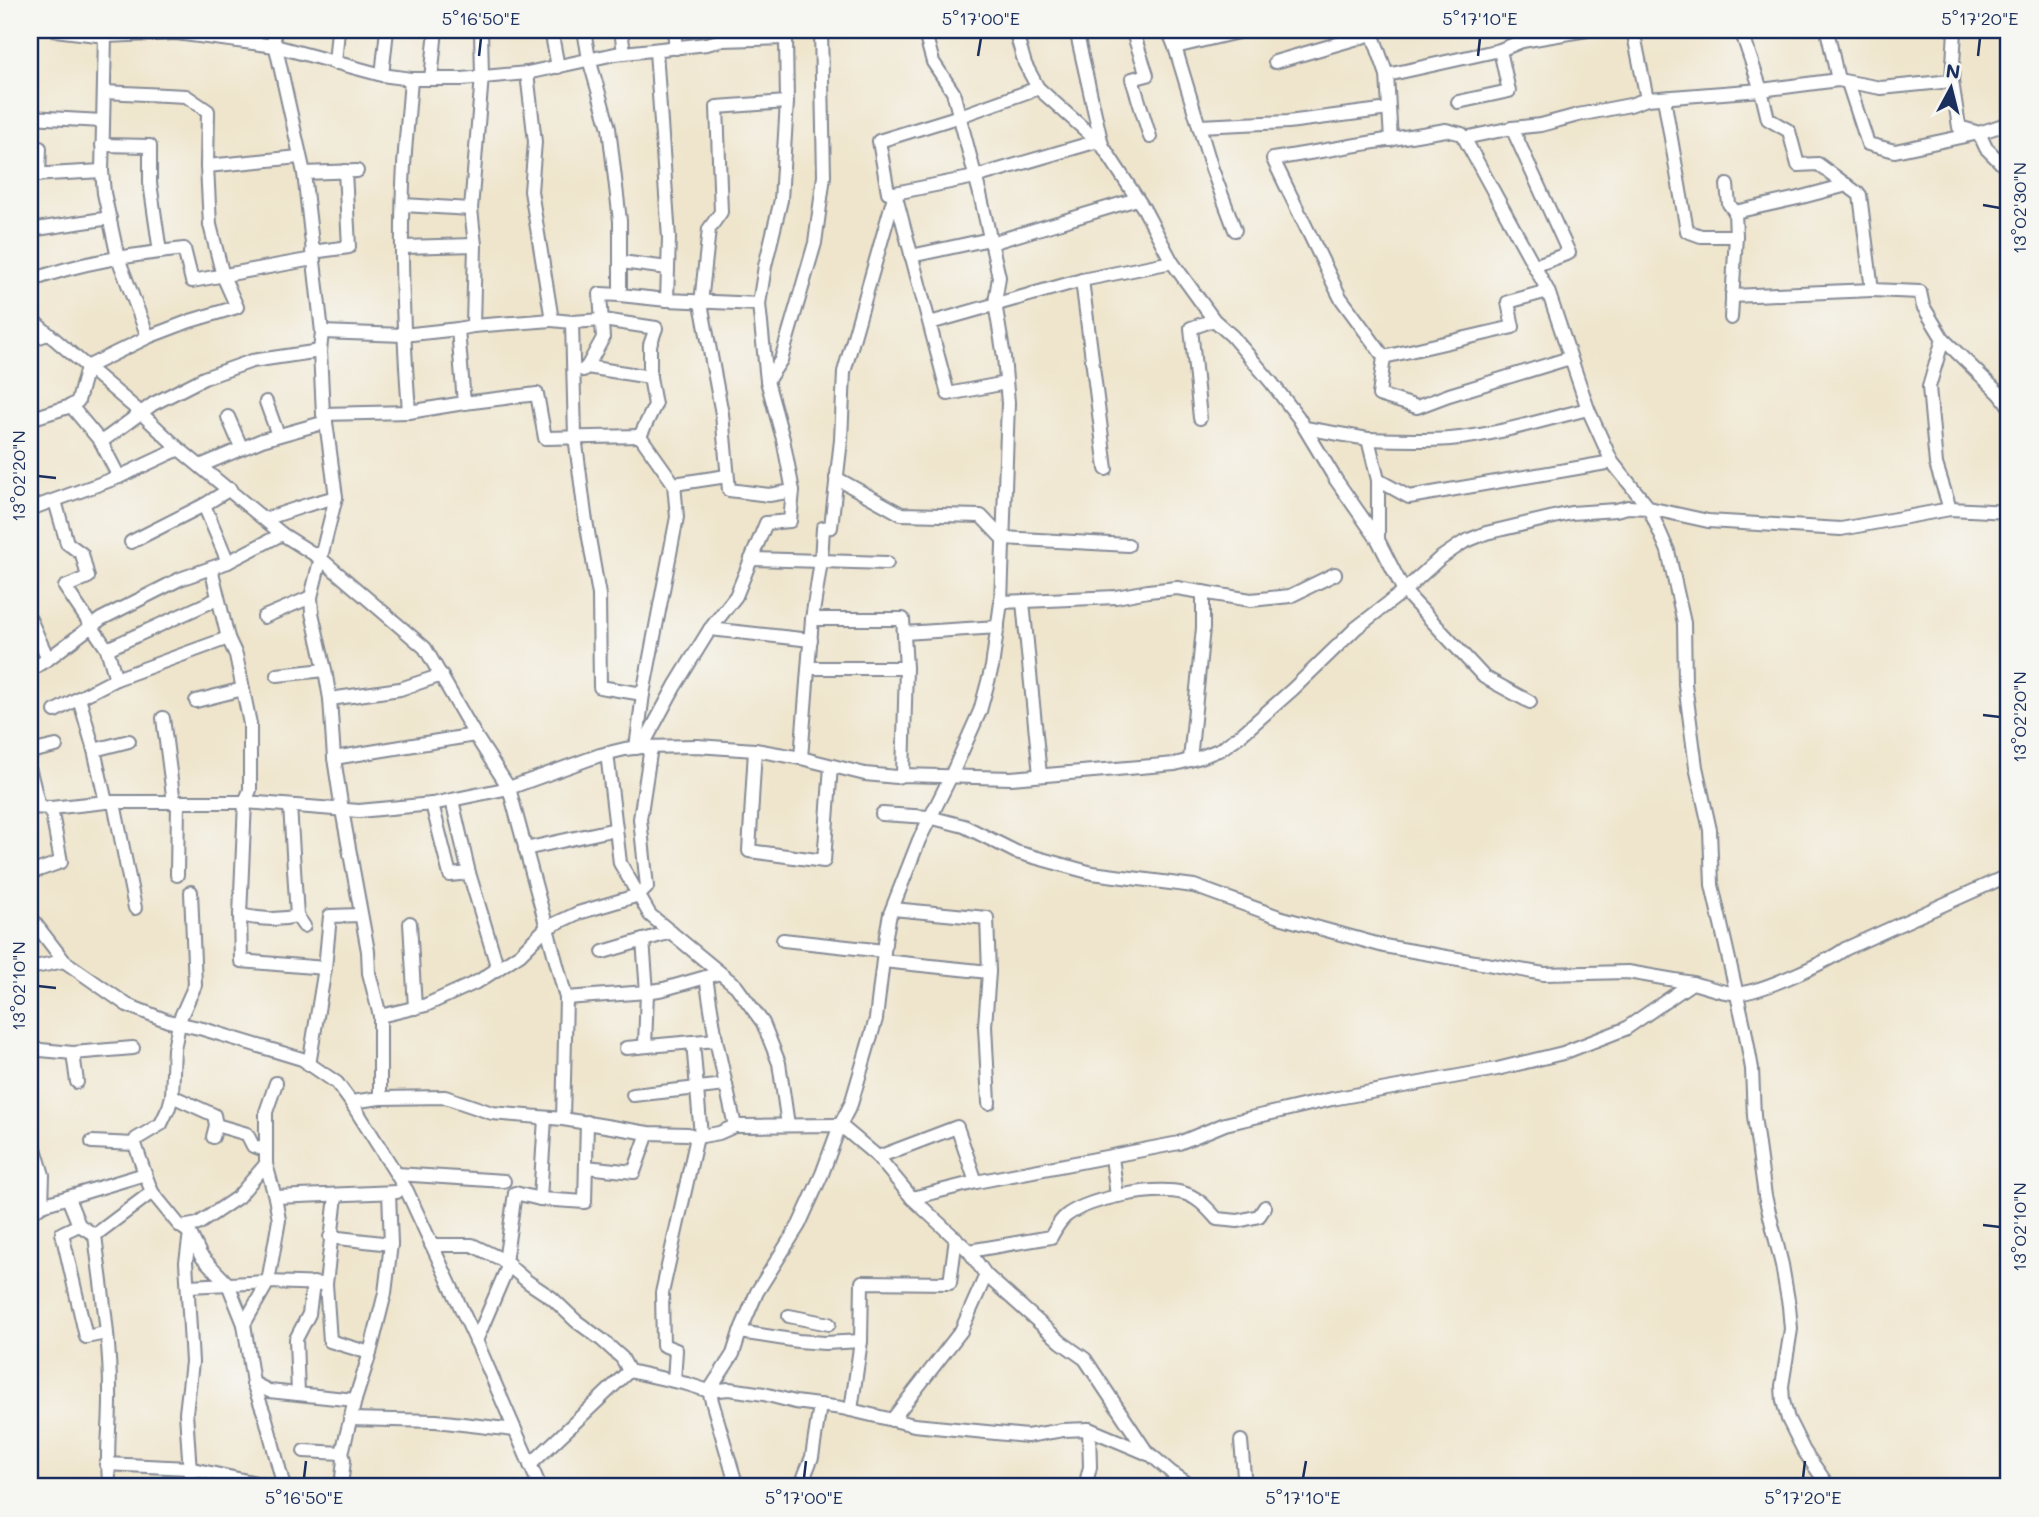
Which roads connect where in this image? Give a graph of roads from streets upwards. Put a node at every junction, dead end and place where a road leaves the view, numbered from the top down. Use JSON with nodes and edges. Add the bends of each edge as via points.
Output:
{"nodes":[{"id":1,"x":55,"y":30,"type":"edge"},
{"id":2,"x":272,"y":30,"type":"edge"},
{"id":3,"x":338,"y":30,"type":"edge"},
{"id":4,"x":387,"y":30,"type":"edge"},
{"id":5,"x":436,"y":30,"type":"edge"},
{"id":6,"x":481,"y":30,"type":"edge"},
{"id":7,"x":551,"y":30,"type":"edge"},
{"id":8,"x":584,"y":30,"type":"edge"},
{"id":9,"x":621,"y":30,"type":"edge"},
{"id":10,"x":674,"y":30,"type":"edge"},
{"id":11,"x":821,"y":30,"type":"edge"},
{"id":12,"x":924,"y":30,"type":"edge"},
{"id":13,"x":1015,"y":30,"type":"edge"},
{"id":14,"x":1076,"y":30,"type":"edge"},
{"id":15,"x":1132,"y":30,"type":"edge"},
{"id":16,"x":1168,"y":30,"type":"edge"},
{"id":17,"x":1587,"y":30,"type":"edge"},
{"id":18,"x":1633,"y":30,"type":"edge"},
{"id":19,"x":1741,"y":30,"type":"edge"},
{"id":20,"x":1827,"y":30,"type":"edge"},
{"id":21,"x":1955,"y":30,"type":"edge"},
{"id":22,"x":176,"y":32,"type":"edge"},
{"id":23,"x":1238,"y":32,"type":"dead end"},
{"id":24,"x":1372,"y":32,"type":"edge"},
{"id":25,"x":100,"y":34,"type":"edge"},
{"id":26,"x":786,"y":34,"type":"edge"},
{"id":27,"x":722,"y":35,"type":"edge"},
{"id":28,"x":1521,"y":36,"type":"edge"},
{"id":29,"x":275,"y":46,"type":"junction"},
{"id":30,"x":1175,"y":47,"type":"junction"},
{"id":31,"x":676,"y":48,"type":"junction"},
{"id":32,"x":1500,"y":50,"type":"junction"},
{"id":33,"x":656,"y":51,"type":"junction"},
{"id":34,"x":624,"y":53,"type":"junction"},
{"id":35,"x":589,"y":59,"type":"junction"},
{"id":36,"x":1275,"y":62,"type":"dead end"},
{"id":37,"x":335,"y":63,"type":"junction"},
{"id":38,"x":558,"y":66,"type":"junction"},
{"id":39,"x":527,"y":73,"type":"junction"},
{"id":40,"x":382,"y":75,"type":"junction"},
{"id":41,"x":1387,"y":75,"type":"junction"},
{"id":42,"x":482,"y":76,"type":"junction"},
{"id":43,"x":411,"y":79,"type":"junction"},
{"id":44,"x":431,"y":79,"type":"junction"},
{"id":45,"x":1843,"y":81,"type":"junction"},
{"id":46,"x":1952,"y":81,"type":"junction"},
{"id":47,"x":1038,"y":88,"type":"junction"},
{"id":48,"x":1761,"y":90,"type":"junction"},
{"id":49,"x":104,"y":92,"type":"junction"},
{"id":50,"x":1664,"y":98,"type":"junction"},
{"id":51,"x":1647,"y":99,"type":"junction"},
{"id":52,"x":787,"y":102,"type":"junction"},
{"id":53,"x":1458,"y":102,"type":"dead end"},
{"id":54,"x":1389,"y":109,"type":"junction"},
{"id":55,"x":960,"y":116,"type":"junction"},
{"id":56,"x":30,"y":117,"type":"edge"},
{"id":57,"x":102,"y":121,"type":"junction"},
{"id":58,"x":2009,"y":123,"type":"edge"},
{"id":59,"x":1199,"y":126,"type":"junction"},
{"id":60,"x":1512,"y":128,"type":"junction"},
{"id":61,"x":1979,"y":133,"type":"junction"},
{"id":62,"x":1150,"y":137,"type":"dead end"},
{"id":63,"x":1464,"y":138,"type":"junction"},
{"id":64,"x":1391,"y":140,"type":"junction"},
{"id":65,"x":1100,"y":143,"type":"junction"},
{"id":66,"x":102,"y":145,"type":"junction"},
{"id":67,"x":40,"y":148,"type":"dead end"},
{"id":68,"x":299,"y":157,"type":"junction"},
{"id":69,"x":207,"y":166,"type":"junction"},
{"id":70,"x":102,"y":172,"type":"junction"},
{"id":71,"x":304,"y":173,"type":"junction"},
{"id":72,"x":34,"y":175,"type":"edge"},
{"id":73,"x":975,"y":177,"type":"junction"},
{"id":74,"x":2009,"y":177,"type":"edge"},
{"id":75,"x":1727,"y":185,"type":"dead end"},
{"id":76,"x":1847,"y":185,"type":"junction"},
{"id":77,"x":895,"y":193,"type":"junction"},
{"id":78,"x":1137,"y":199,"type":"junction"},
{"id":79,"x":403,"y":205,"type":"junction"},
{"id":80,"x":471,"y":209,"type":"junction"},
{"id":81,"x":1735,"y":212,"type":"junction"},
{"id":82,"x":110,"y":218,"type":"junction"},
{"id":83,"x":30,"y":230,"type":"edge"},
{"id":84,"x":1235,"y":230,"type":"dead end"},
{"id":85,"x":1736,"y":236,"type":"junction"},
{"id":86,"x":990,"y":241,"type":"junction"},
{"id":87,"x":475,"y":245,"type":"junction"},
{"id":88,"x":402,"y":247,"type":"junction"},
{"id":89,"x":160,"y":252,"type":"junction"},
{"id":90,"x":312,"y":256,"type":"junction"},
{"id":91,"x":911,"y":256,"type":"junction"},
{"id":92,"x":118,"y":258,"type":"junction"},
{"id":93,"x":621,"y":262,"type":"junction"},
{"id":94,"x":1172,"y":262,"type":"junction"},
{"id":95,"x":1534,"y":266,"type":"junction"},
{"id":96,"x":668,"y":268,"type":"junction"},
{"id":97,"x":223,"y":276,"type":"junction"},
{"id":98,"x":1082,"y":280,"type":"junction"},
{"id":99,"x":30,"y":281,"type":"edge"},
{"id":100,"x":1872,"y":290,"type":"junction"},
{"id":101,"x":1548,"y":291,"type":"junction"},
{"id":102,"x":620,"y":295,"type":"junction"},
{"id":103,"x":1732,"y":296,"type":"junction"},
{"id":104,"x":667,"y":300,"type":"junction"},
{"id":105,"x":701,"y":303,"type":"junction"},
{"id":106,"x":995,"y":303,"type":"junction"},
{"id":107,"x":759,"y":304,"type":"junction"},
{"id":108,"x":30,"y":318,"type":"edge"},
{"id":109,"x":1731,"y":318,"type":"dead end"},
{"id":110,"x":552,"y":320,"type":"junction"},
{"id":111,"x":603,"y":320,"type":"junction"},
{"id":112,"x":1214,"y":320,"type":"junction"},
{"id":113,"x":572,"y":322,"type":"junction"},
{"id":114,"x":930,"y":323,"type":"junction"},
{"id":115,"x":473,"y":326,"type":"junction"},
{"id":116,"x":458,"y":329,"type":"junction"},
{"id":117,"x":321,"y":332,"type":"junction"},
{"id":118,"x":48,"y":334,"type":"junction"},
{"id":119,"x":404,"y":335,"type":"junction"},
{"id":120,"x":148,"y":337,"type":"junction"},
{"id":121,"x":1943,"y":339,"type":"junction"},
{"id":122,"x":30,"y":340,"type":"edge"},
{"id":123,"x":320,"y":351,"type":"junction"},
{"id":124,"x":1384,"y":357,"type":"junction"},
{"id":125,"x":1570,"y":358,"type":"junction"},
{"id":126,"x":87,"y":367,"type":"junction"},
{"id":127,"x":587,"y":367,"type":"junction"},
{"id":128,"x":575,"y":377,"type":"junction"},
{"id":129,"x":650,"y":377,"type":"junction"},
{"id":130,"x":767,"y":381,"type":"junction"},
{"id":131,"x":1006,"y":383,"type":"junction"},
{"id":132,"x":266,"y":402,"type":"dead end"},
{"id":133,"x":464,"y":403,"type":"junction"},
{"id":134,"x":71,"y":406,"type":"junction"},
{"id":135,"x":2009,"y":406,"type":"edge"},
{"id":136,"x":1588,"y":409,"type":"junction"},
{"id":137,"x":409,"y":412,"type":"junction"},
{"id":138,"x":141,"y":413,"type":"junction"},
{"id":139,"x":228,"y":417,"type":"dead end"},
{"id":140,"x":325,"y":418,"type":"junction"},
{"id":141,"x":1200,"y":418,"type":"dead end"},
{"id":142,"x":30,"y":419,"type":"edge"},
{"id":143,"x":1305,"y":428,"type":"junction"},
{"id":144,"x":278,"y":435,"type":"junction"},
{"id":145,"x":575,"y":436,"type":"junction"},
{"id":146,"x":640,"y":436,"type":"junction"},
{"id":147,"x":1368,"y":439,"type":"junction"},
{"id":148,"x":102,"y":442,"type":"junction"},
{"id":149,"x":241,"y":447,"type":"junction"},
{"id":150,"x":179,"y":449,"type":"junction"},
{"id":151,"x":1612,"y":462,"type":"junction"},
{"id":152,"x":200,"y":466,"type":"junction"},
{"id":153,"x":1106,"y":469,"type":"dead end"},
{"id":154,"x":727,"y":476,"type":"junction"},
{"id":155,"x":119,"y":477,"type":"junction"},
{"id":156,"x":836,"y":478,"type":"junction"},
{"id":157,"x":1378,"y":480,"type":"junction"},
{"id":158,"x":674,"y":484,"type":"junction"},
{"id":159,"x":230,"y":489,"type":"junction"},
{"id":160,"x":793,"y":491,"type":"junction"},
{"id":161,"x":336,"y":498,"type":"junction"},
{"id":162,"x":55,"y":501,"type":"junction"},
{"id":163,"x":204,"y":505,"type":"junction"},
{"id":164,"x":1649,"y":508,"type":"junction"},
{"id":165,"x":30,"y":509,"type":"edge"},
{"id":166,"x":1950,"y":509,"type":"junction"},
{"id":167,"x":2009,"y":512,"type":"edge"},
{"id":168,"x":265,"y":519,"type":"junction"},
{"id":169,"x":282,"y":534,"type":"junction"},
{"id":170,"x":1002,"y":538,"type":"junction"},
{"id":171,"x":1378,"y":540,"type":"junction"},
{"id":172,"x":131,"y":542,"type":"dead end"},
{"id":173,"x":1128,"y":545,"type":"dead end"},
{"id":174,"x":320,"y":558,"type":"junction"},
{"id":175,"x":751,"y":559,"type":"junction"},
{"id":176,"x":821,"y":561,"type":"junction"},
{"id":177,"x":228,"y":562,"type":"junction"},
{"id":178,"x":887,"y":563,"type":"dead end"},
{"id":179,"x":211,"y":568,"type":"junction"},
{"id":180,"x":1335,"y":574,"type":"dead end"},
{"id":181,"x":1404,"y":591,"type":"junction"},
{"id":182,"x":1203,"y":592,"type":"junction"},
{"id":183,"x":311,"y":597,"type":"junction"},
{"id":184,"x":217,"y":599,"type":"junction"},
{"id":185,"x":1001,"y":602,"type":"junction"},
{"id":186,"x":1023,"y":602,"type":"junction"},
{"id":187,"x":264,"y":617,"type":"dead end"},
{"id":188,"x":30,"y":619,"type":"edge"},
{"id":189,"x":812,"y":619,"type":"junction"},
{"id":190,"x":92,"y":627,"type":"junction"},
{"id":191,"x":998,"y":627,"type":"junction"},
{"id":192,"x":710,"y":629,"type":"junction"},
{"id":193,"x":904,"y":633,"type":"junction"},
{"id":194,"x":228,"y":638,"type":"junction"},
{"id":195,"x":811,"y":640,"type":"junction"},
{"id":196,"x":107,"y":649,"type":"junction"},
{"id":197,"x":48,"y":659,"type":"junction"},
{"id":198,"x":809,"y":668,"type":"junction"},
{"id":199,"x":906,"y":668,"type":"junction"},
{"id":200,"x":30,"y":670,"type":"edge"},
{"id":201,"x":325,"y":670,"type":"junction"},
{"id":202,"x":277,"y":675,"type":"dead end"},
{"id":203,"x":442,"y":675,"type":"junction"},
{"id":204,"x":117,"y":679,"type":"junction"},
{"id":205,"x":243,"y":689,"type":"junction"},
{"id":206,"x":643,"y":694,"type":"junction"},
{"id":207,"x":79,"y":698,"type":"junction"},
{"id":208,"x":330,"y":699,"type":"junction"},
{"id":209,"x":196,"y":701,"type":"dead end"},
{"id":210,"x":1530,"y":702,"type":"dead end"},
{"id":211,"x":55,"y":711,"type":"dead end"},
{"id":212,"x":163,"y":718,"type":"dead end"},
{"id":213,"x":475,"y":735,"type":"junction"},
{"id":214,"x":129,"y":741,"type":"dead end"},
{"id":215,"x":56,"y":746,"type":"dead end"},
{"id":216,"x":643,"y":747,"type":"junction"},
{"id":217,"x":94,"y":750,"type":"junction"},
{"id":218,"x":755,"y":750,"type":"junction"},
{"id":219,"x":30,"y":752,"type":"edge"},
{"id":220,"x":607,"y":753,"type":"junction"},
{"id":221,"x":334,"y":758,"type":"junction"},
{"id":222,"x":801,"y":758,"type":"junction"},
{"id":223,"x":1190,"y":760,"type":"junction"},
{"id":224,"x":831,"y":766,"type":"junction"},
{"id":225,"x":30,"y":771,"type":"edge"},
{"id":226,"x":903,"y":775,"type":"junction"},
{"id":227,"x":1041,"y":775,"type":"junction"},
{"id":228,"x":951,"y":776,"type":"junction"},
{"id":229,"x":509,"y":788,"type":"junction"},
{"id":230,"x":452,"y":800,"type":"junction"},
{"id":231,"x":110,"y":802,"type":"junction"},
{"id":232,"x":245,"y":802,"type":"junction"},
{"id":233,"x":176,"y":803,"type":"junction"},
{"id":234,"x":432,"y":804,"type":"junction"},
{"id":235,"x":290,"y":806,"type":"junction"},
{"id":236,"x":40,"y":807,"type":"edge"},
{"id":237,"x":342,"y":810,"type":"junction"},
{"id":238,"x":883,"y":814,"type":"dead end"},
{"id":239,"x":929,"y":817,"type":"junction"},
{"id":240,"x":616,"y":829,"type":"junction"},
{"id":241,"x":525,"y":849,"type":"junction"},
{"id":242,"x":30,"y":873,"type":"edge"},
{"id":243,"x":469,"y":873,"type":"junction"},
{"id":244,"x":177,"y":875,"type":"dead end"},
{"id":245,"x":2009,"y":875,"type":"edge"},
{"id":246,"x":30,"y":884,"type":"edge"},
{"id":247,"x":191,"y":892,"type":"dead end"},
{"id":248,"x":639,"y":895,"type":"junction"},
{"id":249,"x":135,"y":908,"type":"dead end"},
{"id":250,"x":893,"y":909,"type":"junction"},
{"id":251,"x":240,"y":915,"type":"junction"},
{"id":252,"x":361,"y":915,"type":"junction"},
{"id":253,"x":30,"y":917,"type":"edge"},
{"id":254,"x":410,"y":923,"type":"dead end"},
{"id":255,"x":546,"y":928,"type":"junction"},
{"id":256,"x":671,"y":932,"type":"junction"},
{"id":257,"x":43,"y":935,"type":"junction"},
{"id":258,"x":30,"y":938,"type":"edge"},
{"id":259,"x":643,"y":940,"type":"junction"},
{"id":260,"x":783,"y":940,"type":"dead end"},
{"id":261,"x":603,"y":952,"type":"dead end"},
{"id":262,"x":883,"y":956,"type":"junction"},
{"id":263,"x":64,"y":961,"type":"junction"},
{"id":264,"x":30,"y":968,"type":"edge"},
{"id":265,"x":325,"y":968,"type":"junction"},
{"id":266,"x":498,"y":969,"type":"junction"},
{"id":267,"x":989,"y":972,"type":"junction"},
{"id":268,"x":720,"y":973,"type":"junction"},
{"id":269,"x":706,"y":977,"type":"junction"},
{"id":270,"x":1692,"y":983,"type":"junction"},
{"id":271,"x":647,"y":992,"type":"junction"},
{"id":272,"x":1738,"y":994,"type":"junction"},
{"id":273,"x":566,"y":998,"type":"junction"},
{"id":274,"x":415,"y":1007,"type":"junction"},
{"id":275,"x":380,"y":1016,"type":"junction"},
{"id":276,"x":178,"y":1023,"type":"junction"},
{"id":277,"x":716,"y":1040,"type":"junction"},
{"id":278,"x":693,"y":1042,"type":"junction"},
{"id":279,"x":645,"y":1046,"type":"junction"},
{"id":280,"x":133,"y":1048,"type":"dead end"},
{"id":281,"x":626,"y":1048,"type":"dead end"},
{"id":282,"x":30,"y":1049,"type":"edge"},
{"id":283,"x":73,"y":1053,"type":"junction"},
{"id":284,"x":309,"y":1065,"type":"junction"},
{"id":285,"x":77,"y":1082,"type":"dead end"},
{"id":286,"x":276,"y":1083,"type":"dead end"},
{"id":287,"x":726,"y":1085,"type":"junction"},
{"id":288,"x":698,"y":1088,"type":"junction"},
{"id":289,"x":633,"y":1095,"type":"dead end"},
{"id":290,"x":172,"y":1096,"type":"junction"},
{"id":291,"x":380,"y":1098,"type":"junction"},
{"id":292,"x":351,"y":1102,"type":"junction"},
{"id":293,"x":989,"y":1103,"type":"dead end"},
{"id":294,"x":545,"y":1118,"type":"junction"},
{"id":295,"x":563,"y":1119,"type":"junction"},
{"id":296,"x":587,"y":1122,"type":"junction"},
{"id":297,"x":788,"y":1125,"type":"junction"},
{"id":298,"x":840,"y":1125,"type":"junction"},
{"id":299,"x":735,"y":1126,"type":"junction"},
{"id":300,"x":30,"y":1132,"type":"edge"},
{"id":301,"x":649,"y":1132,"type":"junction"},
{"id":302,"x":699,"y":1136,"type":"junction"},
{"id":303,"x":92,"y":1142,"type":"dead end"},
{"id":304,"x":135,"y":1144,"type":"junction"},
{"id":305,"x":265,"y":1150,"type":"junction"},
{"id":306,"x":878,"y":1157,"type":"junction"},
{"id":307,"x":1112,"y":1157,"type":"junction"},
{"id":308,"x":266,"y":1164,"type":"junction"},
{"id":309,"x":586,"y":1167,"type":"junction"},
{"id":310,"x":145,"y":1174,"type":"junction"},
{"id":311,"x":397,"y":1174,"type":"junction"},
{"id":312,"x":43,"y":1175,"type":"junction"},
{"id":313,"x":30,"y":1178,"type":"edge"},
{"id":314,"x":504,"y":1181,"type":"dead end"},
{"id":315,"x":976,"y":1182,"type":"junction"},
{"id":316,"x":407,"y":1191,"type":"junction"},
{"id":317,"x":152,"y":1192,"type":"junction"},
{"id":318,"x":389,"y":1193,"type":"junction"},
{"id":319,"x":336,"y":1196,"type":"junction"},
{"id":320,"x":1117,"y":1196,"type":"junction"},
{"id":321,"x":275,"y":1197,"type":"junction"},
{"id":322,"x":68,"y":1198,"type":"junction"},
{"id":323,"x":912,"y":1198,"type":"junction"},
{"id":324,"x":540,"y":1199,"type":"junction"},
{"id":325,"x":41,"y":1206,"type":"junction"},
{"id":326,"x":1265,"y":1207,"type":"dead end"},
{"id":327,"x":30,"y":1214,"type":"edge"},
{"id":328,"x":79,"y":1225,"type":"junction"},
{"id":329,"x":186,"y":1230,"type":"junction"},
{"id":330,"x":95,"y":1235,"type":"junction"},
{"id":331,"x":330,"y":1237,"type":"junction"},
{"id":332,"x":956,"y":1238,"type":"junction"},
{"id":333,"x":391,"y":1244,"type":"junction"},
{"id":334,"x":431,"y":1245,"type":"junction"},
{"id":335,"x":969,"y":1251,"type":"junction"},
{"id":336,"x":507,"y":1263,"type":"junction"},
{"id":337,"x":986,"y":1275,"type":"junction"},
{"id":338,"x":268,"y":1282,"type":"junction"},
{"id":339,"x":320,"y":1283,"type":"junction"},
{"id":340,"x":228,"y":1284,"type":"junction"},
{"id":341,"x":188,"y":1286,"type":"junction"},
{"id":342,"x":789,"y":1316,"type":"dead end"},
{"id":343,"x":803,"y":1319,"type":"junction"},
{"id":344,"x":244,"y":1324,"type":"junction"},
{"id":345,"x":829,"y":1324,"type":"dead end"},
{"id":346,"x":106,"y":1332,"type":"junction"},
{"id":347,"x":740,"y":1332,"type":"junction"},
{"id":348,"x":476,"y":1341,"type":"junction"},
{"id":349,"x":798,"y":1341,"type":"junction"},
{"id":350,"x":861,"y":1341,"type":"junction"},
{"id":351,"x":370,"y":1353,"type":"junction"},
{"id":352,"x":629,"y":1371,"type":"junction"},
{"id":353,"x":674,"y":1381,"type":"junction"},
{"id":354,"x":253,"y":1383,"type":"junction"},
{"id":355,"x":709,"y":1391,"type":"junction"},
{"id":356,"x":299,"y":1394,"type":"junction"},
{"id":357,"x":355,"y":1400,"type":"junction"},
{"id":358,"x":820,"y":1405,"type":"junction"},
{"id":359,"x":852,"y":1410,"type":"junction"},
{"id":360,"x":350,"y":1419,"type":"junction"},
{"id":361,"x":892,"y":1420,"type":"junction"},
{"id":362,"x":515,"y":1430,"type":"junction"},
{"id":363,"x":1089,"y":1430,"type":"junction"},
{"id":364,"x":1241,"y":1441,"type":"dead end"},
{"id":365,"x":304,"y":1451,"type":"dead end"},
{"id":366,"x":342,"y":1453,"type":"junction"},
{"id":367,"x":1148,"y":1454,"type":"junction"},
{"id":368,"x":106,"y":1464,"type":"junction"},
{"id":369,"x":530,"y":1465,"type":"junction"},
{"id":370,"x":188,"y":1468,"type":"junction"},
{"id":371,"x":110,"y":1487,"type":"edge"},
{"id":372,"x":191,"y":1487,"type":"edge"},
{"id":373,"x":274,"y":1487,"type":"edge"},
{"id":374,"x":284,"y":1487,"type":"edge"},
{"id":375,"x":341,"y":1487,"type":"edge"},
{"id":376,"x":540,"y":1487,"type":"edge"},
{"id":377,"x":737,"y":1487,"type":"edge"},
{"id":378,"x":804,"y":1487,"type":"edge"},
{"id":379,"x":1085,"y":1487,"type":"edge"},
{"id":380,"x":1193,"y":1487,"type":"edge"},
{"id":381,"x":1245,"y":1487,"type":"edge"},
{"id":382,"x":1829,"y":1487,"type":"edge"}],
"edges":[{"from":1,"to":25,"type":"street"},
{"from":2,"to":29,"type":"street"},
{"from":3,"to":37,"type":"street"},
{"from":4,"to":40,"type":"street"},
{"from":5,"to":44,"type":"street"},
{"from":6,"to":42,"type":"street"},
{"from":7,"to":38,"type":"street"},
{"from":8,"to":35,"type":"street"},
{"from":9,"to":34,"type":"street"},
{"from":10,"to":31,"type":"street"},
{"from":11,"to":130,"type":"street","via":[[824,176],[814,243],[781,360]]},
{"from":12,"to":55,"type":"street","via":[[933,62],[953,92]]},
{"from":13,"to":47,"type":"street"},
{"from":14,"to":65,"type":"street"},
{"from":15,"to":62,"type":"street","via":[[1147,75],[1132,79]]},
{"from":16,"to":30,"type":"street"},
{"from":17,"to":28,"type":"street"},
{"from":18,"to":51,"type":"street"},
{"from":19,"to":48,"type":"street"},
{"from":20,"to":45,"type":"street"},
{"from":21,"to":46,"type":"street"},
{"from":22,"to":25,"type":"street"},
{"from":22,"to":29,"type":"street"},
{"from":23,"to":30,"type":"street"},
{"from":24,"to":36,"type":"street"},
{"from":24,"to":41,"type":"street"},
{"from":25,"to":49,"type":"street"},
{"from":26,"to":27,"type":"street"},
{"from":26,"to":52,"type":"street"},
{"from":27,"to":31,"type":"street","via":[[707,44]]},
{"from":28,"to":32,"type":"street"},
{"from":29,"to":37,"type":"street"},
{"from":29,"to":68,"type":"street"},
{"from":30,"to":59,"type":"street"},
{"from":31,"to":33,"type":"street"},
{"from":32,"to":41,"type":"street"},
{"from":32,"to":53,"type":"street","via":[[1509,91]]},
{"from":33,"to":34,"type":"street"},
{"from":33,"to":96,"type":"street"},
{"from":34,"to":35,"type":"street"},
{"from":35,"to":38,"type":"street"},
{"from":35,"to":93,"type":"street","via":[[609,128]]},
{"from":37,"to":40,"type":"street"},
{"from":38,"to":39,"type":"street"},
{"from":39,"to":42,"type":"street"},
{"from":39,"to":110,"type":"street","via":[[535,142],[531,191]]},
{"from":40,"to":43,"type":"street"},
{"from":41,"to":54,"type":"street"},
{"from":42,"to":44,"type":"street"},
{"from":42,"to":80,"type":"street"},
{"from":43,"to":44,"type":"street"},
{"from":43,"to":79,"type":"street"},
{"from":45,"to":46,"type":"street","via":[[1881,88]]},
{"from":45,"to":48,"type":"street"},
{"from":45,"to":61,"type":"street","via":[[1868,144],[1895,151]]},
{"from":46,"to":61,"type":"street","via":[[1959,127]]},
{"from":47,"to":55,"type":"street"},
{"from":47,"to":65,"type":"street"},
{"from":48,"to":50,"type":"street"},
{"from":48,"to":76,"type":"street","via":[[1768,119],[1789,131],[1798,165],[1818,164]]},
{"from":49,"to":57,"type":"street"},
{"from":49,"to":69,"type":"street","via":[[186,96],[208,111]]},
{"from":50,"to":51,"type":"street"},
{"from":50,"to":85,"type":"street","via":[[1687,231],[1701,236]]},
{"from":51,"to":60,"type":"street"},
{"from":52,"to":105,"type":"street","via":[[717,107],[721,212],[709,229]]},
{"from":52,"to":107,"type":"street","via":[[781,200]]},
{"from":54,"to":59,"type":"street","via":[[1288,122]]},
{"from":54,"to":64,"type":"street"},
{"from":55,"to":73,"type":"street"},
{"from":55,"to":77,"type":"street","via":[[879,141],[888,192]]},
{"from":56,"to":57,"type":"street"},
{"from":57,"to":66,"type":"street"},
{"from":58,"to":61,"type":"street"},
{"from":59,"to":84,"type":"street"},
{"from":60,"to":63,"type":"street"},
{"from":60,"to":95,"type":"street","via":[[1569,253]]},
{"from":61,"to":74,"type":"street"},
{"from":63,"to":64,"type":"street","via":[[1446,131]]},
{"from":63,"to":95,"type":"street"},
{"from":64,"to":124,"type":"street","via":[[1273,159],[1340,297]]},
{"from":65,"to":73,"type":"street"},
{"from":65,"to":78,"type":"street"},
{"from":66,"to":70,"type":"street"},
{"from":66,"to":89,"type":"street","via":[[150,146]]},
{"from":67,"to":72,"type":"street"},
{"from":68,"to":69,"type":"street"},
{"from":68,"to":71,"type":"street"},
{"from":69,"to":97,"type":"street","via":[[210,225]]},
{"from":70,"to":72,"type":"street"},
{"from":70,"to":82,"type":"street"},
{"from":71,"to":90,"type":"street"},
{"from":71,"to":90,"type":"street","via":[[351,171],[349,247]]},
{"from":73,"to":77,"type":"street"},
{"from":73,"to":86,"type":"street"},
{"from":75,"to":81,"type":"street"},
{"from":76,"to":81,"type":"street"},
{"from":76,"to":100,"type":"street","via":[[1860,195]]},
{"from":77,"to":91,"type":"street"},
{"from":77,"to":156,"type":"street","via":[[844,372]]},
{"from":78,"to":86,"type":"street"},
{"from":78,"to":94,"type":"street"},
{"from":79,"to":80,"type":"street"},
{"from":79,"to":88,"type":"street"},
{"from":80,"to":87,"type":"street"},
{"from":81,"to":85,"type":"street"},
{"from":82,"to":83,"type":"street"},
{"from":82,"to":92,"type":"street"},
{"from":85,"to":103,"type":"street"},
{"from":86,"to":91,"type":"street"},
{"from":86,"to":106,"type":"street","via":[[999,277]]},
{"from":87,"to":88,"type":"street"},
{"from":87,"to":115,"type":"street"},
{"from":88,"to":119,"type":"street"},
{"from":89,"to":92,"type":"street"},
{"from":89,"to":97,"type":"street","via":[[184,248],[192,281]]},
{"from":90,"to":97,"type":"street"},
{"from":90,"to":117,"type":"street"},
{"from":91,"to":114,"type":"street"},
{"from":92,"to":99,"type":"street","via":[[57,270]]},
{"from":92,"to":120,"type":"street"},
{"from":93,"to":96,"type":"street"},
{"from":93,"to":102,"type":"street"},
{"from":94,"to":98,"type":"street"},
{"from":94,"to":112,"type":"street"},
{"from":95,"to":101,"type":"street"},
{"from":96,"to":104,"type":"street"},
{"from":97,"to":120,"type":"street","via":[[237,307]]},
{"from":98,"to":106,"type":"street"},
{"from":98,"to":153,"type":"street"},
{"from":100,"to":103,"type":"street"},
{"from":100,"to":121,"type":"street","via":[[1920,292]]},
{"from":101,"to":124,"type":"street","via":[[1508,302],[1513,327]]},
{"from":101,"to":125,"type":"street"},
{"from":102,"to":104,"type":"street"},
{"from":102,"to":111,"type":"street","via":[[600,295]]},
{"from":103,"to":109,"type":"street"},
{"from":104,"to":105,"type":"street"},
{"from":105,"to":107,"type":"street"},
{"from":105,"to":154,"type":"street","via":[[722,414]]},
{"from":106,"to":114,"type":"street"},
{"from":106,"to":131,"type":"street"},
{"from":107,"to":130,"type":"street"},
{"from":108,"to":118,"type":"street"},
{"from":110,"to":113,"type":"street"},
{"from":110,"to":115,"type":"street"},
{"from":111,"to":113,"type":"street"},
{"from":111,"to":127,"type":"street","via":[[603,338]]},
{"from":111,"to":129,"type":"street","via":[[656,328],[650,345]]},
{"from":112,"to":141,"type":"street","via":[[1191,328]]},
{"from":112,"to":143,"type":"street","via":[[1271,382]]},
{"from":113,"to":128,"type":"street"},
{"from":114,"to":131,"type":"street","via":[[947,394]]},
{"from":115,"to":116,"type":"street"},
{"from":116,"to":119,"type":"street"},
{"from":116,"to":133,"type":"street"},
{"from":117,"to":119,"type":"street"},
{"from":117,"to":123,"type":"street"},
{"from":118,"to":122,"type":"street"},
{"from":118,"to":126,"type":"street"},
{"from":119,"to":137,"type":"street"},
{"from":120,"to":126,"type":"street"},
{"from":121,"to":135,"type":"street"},
{"from":121,"to":166,"type":"street","via":[[1929,387],[1936,464]]},
{"from":123,"to":138,"type":"street","via":[[240,365],[204,378]]},
{"from":123,"to":140,"type":"street"},
{"from":124,"to":125,"type":"street","via":[[1379,395],[1417,407]]},
{"from":125,"to":136,"type":"street"},
{"from":126,"to":134,"type":"street","via":[[78,401]]},
{"from":126,"to":138,"type":"street"},
{"from":127,"to":128,"type":"street"},
{"from":127,"to":129,"type":"street"},
{"from":128,"to":145,"type":"street"},
{"from":129,"to":146,"type":"street","via":[[655,405]]},
{"from":130,"to":160,"type":"street"},
{"from":131,"to":170,"type":"street"},
{"from":132,"to":144,"type":"street"},
{"from":133,"to":137,"type":"street"},
{"from":133,"to":145,"type":"street","via":[[537,394],[545,438]]},
{"from":134,"to":142,"type":"street"},
{"from":134,"to":148,"type":"street"},
{"from":136,"to":147,"type":"street","via":[[1453,439]]},
{"from":136,"to":151,"type":"street"},
{"from":137,"to":140,"type":"street"},
{"from":138,"to":148,"type":"street"},
{"from":138,"to":150,"type":"street"},
{"from":139,"to":149,"type":"street"},
{"from":140,"to":144,"type":"street"},
{"from":140,"to":161,"type":"street"},
{"from":143,"to":147,"type":"street"},
{"from":143,"to":171,"type":"street"},
{"from":144,"to":149,"type":"street"},
{"from":145,"to":146,"type":"street"},
{"from":145,"to":206,"type":"street","via":[[599,595],[600,687]]},
{"from":146,"to":158,"type":"street"},
{"from":147,"to":157,"type":"street"},
{"from":148,"to":155,"type":"street"},
{"from":149,"to":152,"type":"street"},
{"from":150,"to":152,"type":"street"},
{"from":150,"to":155,"type":"street"},
{"from":151,"to":157,"type":"street","via":[[1409,497]]},
{"from":151,"to":164,"type":"street"},
{"from":152,"to":159,"type":"street"},
{"from":154,"to":158,"type":"street"},
{"from":154,"to":160,"type":"street","via":[[729,490],[769,495]]},
{"from":155,"to":162,"type":"street"},
{"from":156,"to":170,"type":"street","via":[[901,514],[981,516]]},
{"from":156,"to":176,"type":"street","via":[[831,527],[824,528]]},
{"from":157,"to":171,"type":"street"},
{"from":158,"to":206,"type":"street","via":[[677,517]]},
{"from":159,"to":163,"type":"street"},
{"from":159,"to":168,"type":"street"},
{"from":160,"to":175,"type":"street","via":[[790,521],[766,523]]},
{"from":161,"to":168,"type":"street"},
{"from":161,"to":174,"type":"street"},
{"from":162,"to":165,"type":"street"},
{"from":162,"to":190,"type":"street","via":[[68,543],[82,554],[88,577],[65,587]]},
{"from":163,"to":172,"type":"street"},
{"from":163,"to":177,"type":"street"},
{"from":164,"to":166,"type":"street","via":[[1708,521],[1841,529]]},
{"from":164,"to":181,"type":"street","via":[[1571,513],[1486,533],[1438,559]]},
{"from":164,"to":272,"type":"street","via":[[1668,551],[1684,623],[1685,684],[1710,830],[1712,885]]},
{"from":166,"to":167,"type":"street"},
{"from":168,"to":169,"type":"street"},
{"from":169,"to":174,"type":"street"},
{"from":169,"to":177,"type":"street"},
{"from":170,"to":173,"type":"street"},
{"from":170,"to":185,"type":"street"},
{"from":171,"to":181,"type":"street"},
{"from":174,"to":183,"type":"street"},
{"from":174,"to":203,"type":"street","via":[[425,648]]},
{"from":175,"to":176,"type":"street"},
{"from":175,"to":192,"type":"street","via":[[736,596]]},
{"from":176,"to":178,"type":"street"},
{"from":176,"to":189,"type":"street"},
{"from":177,"to":179,"type":"street"},
{"from":179,"to":184,"type":"street"},
{"from":179,"to":190,"type":"street","via":[[180,579]]},
{"from":180,"to":182,"type":"street","via":[[1290,596],[1251,600]]},
{"from":181,"to":210,"type":"street","via":[[1484,677]]},
{"from":181,"to":223,"type":"street","via":[[1356,628],[1241,735],[1221,749]]},
{"from":182,"to":186,"type":"street","via":[[1177,588]]},
{"from":182,"to":223,"type":"street"},
{"from":183,"to":187,"type":"street"},
{"from":183,"to":201,"type":"street"},
{"from":184,"to":194,"type":"street"},
{"from":184,"to":196,"type":"street"},
{"from":185,"to":186,"type":"street"},
{"from":185,"to":191,"type":"street"},
{"from":186,"to":227,"type":"street"},
{"from":188,"to":197,"type":"street"},
{"from":189,"to":193,"type":"street","via":[[903,619]]},
{"from":189,"to":195,"type":"street"},
{"from":190,"to":196,"type":"street"},
{"from":190,"to":197,"type":"street"},
{"from":191,"to":193,"type":"street"},
{"from":191,"to":228,"type":"street","via":[[980,711]]},
{"from":192,"to":195,"type":"street"},
{"from":192,"to":216,"type":"street"},
{"from":193,"to":199,"type":"street"},
{"from":194,"to":204,"type":"street"},
{"from":194,"to":205,"type":"street"},
{"from":195,"to":198,"type":"street"},
{"from":196,"to":204,"type":"street"},
{"from":197,"to":200,"type":"street"},
{"from":198,"to":199,"type":"street"},
{"from":198,"to":222,"type":"street"},
{"from":199,"to":226,"type":"street"},
{"from":201,"to":202,"type":"street"},
{"from":201,"to":208,"type":"street"},
{"from":203,"to":208,"type":"street","via":[[400,689]]},
{"from":203,"to":213,"type":"street"},
{"from":204,"to":207,"type":"street"},
{"from":205,"to":209,"type":"street"},
{"from":205,"to":232,"type":"street","via":[[250,724],[250,790]]},
{"from":206,"to":216,"type":"street"},
{"from":207,"to":211,"type":"street"},
{"from":207,"to":217,"type":"street"},
{"from":208,"to":221,"type":"street"},
{"from":212,"to":233,"type":"street"},
{"from":213,"to":221,"type":"street"},
{"from":213,"to":229,"type":"street"},
{"from":214,"to":217,"type":"street"},
{"from":215,"to":219,"type":"street"},
{"from":216,"to":218,"type":"street"},
{"from":216,"to":220,"type":"street"},
{"from":216,"to":248,"type":"street","via":[[640,819],[647,887]]},
{"from":217,"to":231,"type":"street"},
{"from":218,"to":222,"type":"street"},
{"from":218,"to":224,"type":"street","via":[[749,852],[824,861]]},
{"from":220,"to":229,"type":"street"},
{"from":220,"to":240,"type":"street"},
{"from":221,"to":237,"type":"street"},
{"from":222,"to":224,"type":"street"},
{"from":223,"to":227,"type":"street"},
{"from":224,"to":226,"type":"street","via":[[865,774]]},
{"from":225,"to":236,"type":"street"},
{"from":226,"to":228,"type":"street"},
{"from":227,"to":228,"type":"street"},
{"from":228,"to":239,"type":"street"},
{"from":229,"to":230,"type":"street"},
{"from":229,"to":241,"type":"street"},
{"from":230,"to":234,"type":"street"},
{"from":230,"to":243,"type":"street"},
{"from":231,"to":233,"type":"street"},
{"from":231,"to":236,"type":"street"},
{"from":231,"to":249,"type":"street"},
{"from":232,"to":233,"type":"street"},
{"from":232,"to":235,"type":"street"},
{"from":232,"to":251,"type":"street"},
{"from":233,"to":244,"type":"street"},
{"from":234,"to":237,"type":"street"},
{"from":234,"to":243,"type":"street","via":[[450,875]]},
{"from":235,"to":237,"type":"street"},
{"from":235,"to":251,"type":"street","via":[[300,921]]},
{"from":236,"to":242,"type":"street","via":[[61,862]]},
{"from":237,"to":252,"type":"street"},
{"from":238,"to":239,"type":"street"},
{"from":239,"to":250,"type":"street"},
{"from":239,"to":270,"type":"street","via":[[964,826],[1016,852],[1079,870],[1194,886],[1279,918],[1384,946],[1545,974],[1628,972]]},
{"from":240,"to":241,"type":"street"},
{"from":240,"to":248,"type":"street","via":[[620,863]]},
{"from":241,"to":255,"type":"street"},
{"from":242,"to":246,"type":"street"},
{"from":243,"to":266,"type":"street"},
{"from":245,"to":272,"type":"street","via":[[1833,957]]},
{"from":247,"to":276,"type":"street","via":[[195,985]]},
{"from":248,"to":255,"type":"street"},
{"from":248,"to":256,"type":"street","via":[[650,915]]},
{"from":250,"to":262,"type":"street"},
{"from":250,"to":267,"type":"street","via":[[987,918]]},
{"from":251,"to":265,"type":"street","via":[[242,961]]},
{"from":252,"to":265,"type":"street","via":[[330,916]]},
{"from":252,"to":275,"type":"street"},
{"from":253,"to":257,"type":"street"},
{"from":254,"to":274,"type":"street"},
{"from":255,"to":266,"type":"street"},
{"from":255,"to":273,"type":"street"},
{"from":256,"to":259,"type":"street"},
{"from":256,"to":268,"type":"street"},
{"from":257,"to":258,"type":"street"},
{"from":257,"to":263,"type":"street"},
{"from":259,"to":261,"type":"street"},
{"from":259,"to":271,"type":"street"},
{"from":260,"to":262,"type":"street"},
{"from":262,"to":267,"type":"street"},
{"from":262,"to":298,"type":"street","via":[[876,1019],[851,1104]]},
{"from":263,"to":264,"type":"street"},
{"from":263,"to":276,"type":"street","via":[[127,1005]]},
{"from":265,"to":284,"type":"street"},
{"from":266,"to":274,"type":"street"},
{"from":267,"to":293,"type":"street","via":[[985,1026]]},
{"from":268,"to":269,"type":"street"},
{"from":268,"to":297,"type":"street","via":[[736,986],[763,1023],[779,1063]]},
{"from":269,"to":271,"type":"street"},
{"from":269,"to":277,"type":"street"},
{"from":270,"to":272,"type":"street"},
{"from":270,"to":307,"type":"street","via":[[1625,1029],[1563,1053],[1332,1099],[1225,1124],[1179,1143]]},
{"from":271,"to":273,"type":"street"},
{"from":271,"to":279,"type":"street"},
{"from":272,"to":382,"type":"street","via":[[1752,1069],[1765,1196],[1789,1306],[1783,1401],[1804,1451]]},
{"from":273,"to":295,"type":"street"},
{"from":274,"to":275,"type":"street"},
{"from":275,"to":291,"type":"street"},
{"from":276,"to":284,"type":"street","via":[[302,1059]]},
{"from":276,"to":290,"type":"street"},
{"from":277,"to":278,"type":"street"},
{"from":277,"to":287,"type":"street"},
{"from":278,"to":279,"type":"street"},
{"from":278,"to":288,"type":"street"},
{"from":279,"to":281,"type":"street"},
{"from":280,"to":283,"type":"street"},
{"from":282,"to":283,"type":"street"},
{"from":283,"to":285,"type":"street"},
{"from":284,"to":292,"type":"street","via":[[337,1083]]},
{"from":286,"to":305,"type":"street","via":[[266,1112]]},
{"from":287,"to":288,"type":"street"},
{"from":287,"to":299,"type":"street"},
{"from":288,"to":289,"type":"street"},
{"from":288,"to":302,"type":"street"},
{"from":290,"to":304,"type":"street","via":[[161,1124]]},
{"from":290,"to":305,"type":"street","via":[[214,1115],[214,1131],[247,1134],[253,1146]]},
{"from":291,"to":292,"type":"street"},
{"from":291,"to":294,"type":"street","via":[[445,1097],[492,1112]]},
{"from":292,"to":311,"type":"street"},
{"from":294,"to":295,"type":"street"},
{"from":294,"to":324,"type":"street"},
{"from":295,"to":296,"type":"street"},
{"from":296,"to":301,"type":"street"},
{"from":296,"to":309,"type":"street"},
{"from":297,"to":298,"type":"street"},
{"from":297,"to":299,"type":"street"},
{"from":298,"to":306,"type":"street"},
{"from":298,"to":347,"type":"street","via":[[799,1225],[757,1292]]},
{"from":299,"to":302,"type":"street"},
{"from":300,"to":312,"type":"street"},
{"from":301,"to":302,"type":"street"},
{"from":301,"to":309,"type":"street","via":[[634,1172]]},
{"from":302,"to":353,"type":"street","via":[[662,1293],[663,1345],[676,1350]]},
{"from":303,"to":304,"type":"street"},
{"from":304,"to":310,"type":"street"},
{"from":305,"to":308,"type":"street"},
{"from":306,"to":315,"type":"street","via":[[957,1127]]},
{"from":306,"to":323,"type":"street"},
{"from":307,"to":315,"type":"street"},
{"from":307,"to":320,"type":"street"},
{"from":308,"to":321,"type":"street"},
{"from":308,"to":329,"type":"street","via":[[238,1197]]},
{"from":309,"to":324,"type":"street","via":[[585,1202]]},
{"from":310,"to":317,"type":"street"},
{"from":310,"to":322,"type":"street"},
{"from":311,"to":314,"type":"street"},
{"from":311,"to":316,"type":"street"},
{"from":312,"to":313,"type":"street"},
{"from":312,"to":325,"type":"street"},
{"from":315,"to":323,"type":"street"},
{"from":316,"to":318,"type":"street"},
{"from":316,"to":334,"type":"street"},
{"from":317,"to":329,"type":"street"},
{"from":317,"to":330,"type":"street"},
{"from":318,"to":319,"type":"street"},
{"from":318,"to":333,"type":"street"},
{"from":319,"to":321,"type":"street"},
{"from":319,"to":331,"type":"street"},
{"from":320,"to":326,"type":"street","via":[[1183,1193],[1204,1203],[1217,1219],[1238,1221],[1259,1216]]},
{"from":320,"to":335,"type":"street","via":[[1065,1216],[1051,1237]]},
{"from":321,"to":338,"type":"street","via":[[279,1220]]},
{"from":322,"to":325,"type":"street"},
{"from":322,"to":328,"type":"street"},
{"from":323,"to":332,"type":"street"},
{"from":324,"to":336,"type":"street","via":[[514,1194]]},
{"from":325,"to":327,"type":"street"},
{"from":328,"to":330,"type":"street"},
{"from":328,"to":346,"type":"street","via":[[62,1233],[86,1337]]},
{"from":329,"to":340,"type":"street","via":[[201,1256]]},
{"from":329,"to":341,"type":"street"},
{"from":330,"to":346,"type":"street"},
{"from":331,"to":333,"type":"street"},
{"from":331,"to":339,"type":"street"},
{"from":332,"to":335,"type":"street"},
{"from":332,"to":350,"type":"street","via":[[950,1283],[862,1282]]},
{"from":333,"to":351,"type":"street"},
{"from":334,"to":336,"type":"street","via":[[472,1245]]},
{"from":334,"to":348,"type":"street"},
{"from":335,"to":337,"type":"street"},
{"from":336,"to":348,"type":"street"},
{"from":336,"to":352,"type":"street","via":[[602,1340]]},
{"from":337,"to":361,"type":"street","via":[[961,1331]]},
{"from":337,"to":367,"type":"street","via":[[1085,1359]]},
{"from":338,"to":339,"type":"street"},
{"from":338,"to":340,"type":"street"},
{"from":338,"to":344,"type":"street"},
{"from":339,"to":351,"type":"street","via":[[330,1341]]},
{"from":339,"to":356,"type":"street","via":[[296,1339]]},
{"from":340,"to":341,"type":"street"},
{"from":340,"to":344,"type":"street"},
{"from":341,"to":370,"type":"street","via":[[192,1362],[186,1413]]},
{"from":342,"to":343,"type":"street"},
{"from":343,"to":345,"type":"street"},
{"from":343,"to":349,"type":"street"},
{"from":344,"to":354,"type":"street"},
{"from":346,"to":368,"type":"street","via":[[110,1391]]},
{"from":347,"to":349,"type":"street"},
{"from":347,"to":355,"type":"street","via":[[733,1354]]},
{"from":348,"to":362,"type":"street"},
{"from":349,"to":350,"type":"street"},
{"from":350,"to":359,"type":"street"},
{"from":351,"to":357,"type":"street"},
{"from":352,"to":353,"type":"street"},
{"from":352,"to":369,"type":"street"},
{"from":353,"to":355,"type":"street"},
{"from":354,"to":356,"type":"street","via":[[269,1391]]},
{"from":354,"to":374,"type":"street"},
{"from":355,"to":358,"type":"street","via":[[746,1391]]},
{"from":355,"to":377,"type":"street"},
{"from":356,"to":357,"type":"street"},
{"from":357,"to":360,"type":"street"},
{"from":358,"to":359,"type":"street"},
{"from":358,"to":378,"type":"street"},
{"from":359,"to":361,"type":"street"},
{"from":360,"to":362,"type":"street","via":[[436,1421]]},
{"from":360,"to":366,"type":"street"},
{"from":361,"to":363,"type":"street","via":[[1027,1436]]},
{"from":362,"to":369,"type":"street"},
{"from":363,"to":367,"type":"street"},
{"from":363,"to":379,"type":"street","via":[[1090,1467]]},
{"from":364,"to":381,"type":"street"},
{"from":365,"to":366,"type":"street"},
{"from":366,"to":375,"type":"street"},
{"from":367,"to":380,"type":"street"},
{"from":368,"to":370,"type":"street"},
{"from":368,"to":371,"type":"street"},
{"from":369,"to":376,"type":"street"},
{"from":370,"to":372,"type":"street"},
{"from":370,"to":373,"type":"street"}]}
